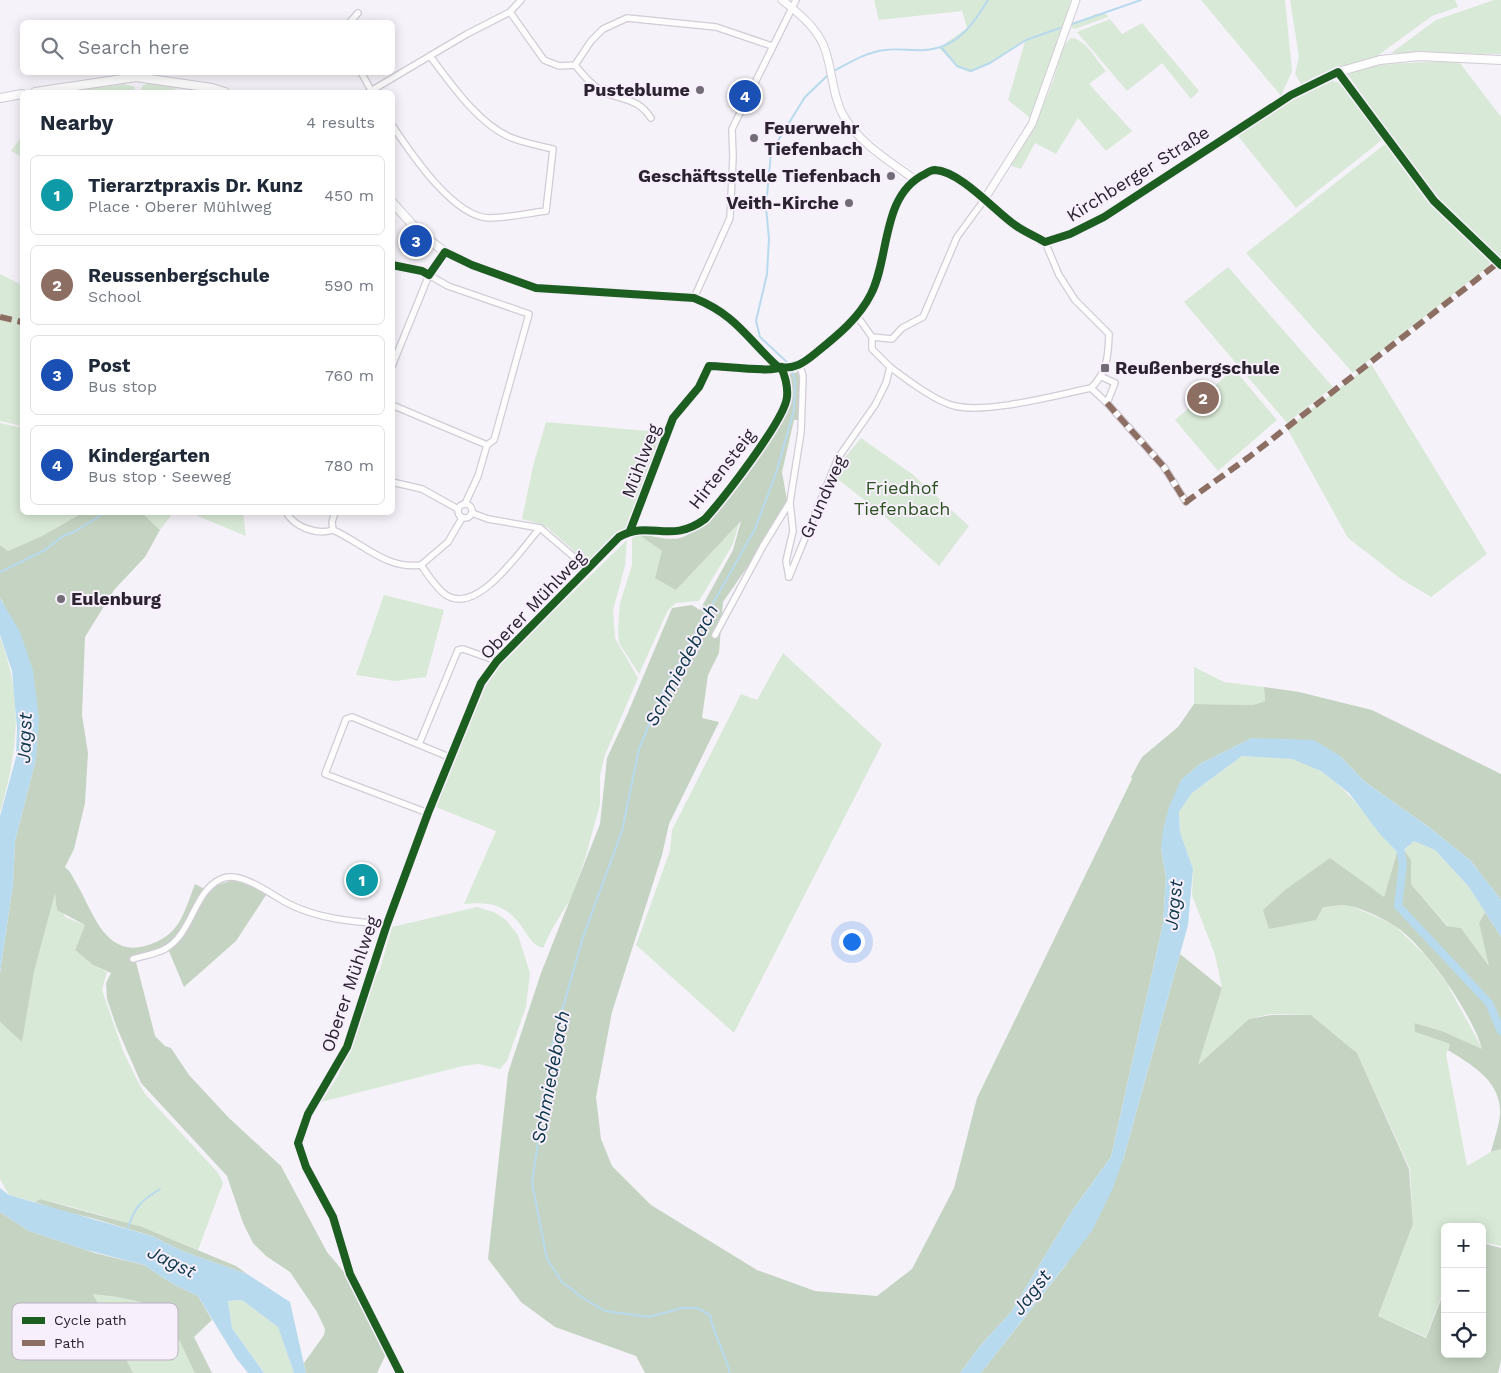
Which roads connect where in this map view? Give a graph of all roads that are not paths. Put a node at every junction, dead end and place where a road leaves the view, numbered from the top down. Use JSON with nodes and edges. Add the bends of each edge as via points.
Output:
{"nodes":[{"id":1,"x":521,"y":0,"type":"edge"},
{"id":2,"x":782,"y":0,"type":"edge"},
{"id":3,"x":796,"y":0,"type":"edge"},
{"id":4,"x":1076,"y":0,"type":"edge"},
{"id":5,"x":792,"y":8,"type":"junction"},
{"id":6,"x":510,"y":12,"type":"junction"},
{"id":7,"x":358,"y":13,"type":"dead end"},
{"id":8,"x":352,"y":20,"type":"edge"},
{"id":9,"x":772,"y":46,"type":"junction"},
{"id":10,"x":430,"y":56,"type":"junction"},
{"id":11,"x":1501,"y":60,"type":"edge"},
{"id":12,"x":575,"y":65,"type":"junction"},
{"id":13,"x":1338,"y":72,"type":"junction"},
{"id":14,"x":362,"y":75,"type":"edge"},
{"id":15,"x":48,"y":90,"type":"edge"},
{"id":16,"x":218,"y":90,"type":"edge"},
{"id":17,"x":370,"y":90,"type":"edge"},
{"id":18,"x":374,"y":90,"type":"edge"},
{"id":19,"x":20,"y":94,"type":"edge"},
{"id":20,"x":0,"y":98,"type":"edge"},
{"id":21,"x":652,"y":118,"type":"dead end"},
{"id":22,"x":395,"y":129,"type":"edge"},
{"id":23,"x":914,"y":179,"type":"junction"},
{"id":24,"x":984,"y":200,"type":"junction"},
{"id":25,"x":395,"y":205,"type":"edge"},
{"id":26,"x":1045,"y":242,"type":"junction"},
{"id":27,"x":445,"y":252,"type":"junction"},
{"id":28,"x":1501,"y":265,"type":"edge"},
{"id":29,"x":395,"y":266,"type":"edge"},
{"id":30,"x":429,"y":275,"type":"junction"},
{"id":31,"x":694,"y":298,"type":"junction"},
{"id":32,"x":857,"y":316,"type":"junction"},
{"id":33,"x":872,"y":337,"type":"junction"},
{"id":34,"x":395,"y":356,"type":"edge"},
{"id":35,"x":798,"y":366,"type":"junction"},
{"id":36,"x":784,"y":367,"type":"junction"},
{"id":37,"x":890,"y":367,"type":"junction"},
{"id":38,"x":1102,"y":377,"type":"junction"},
{"id":39,"x":1091,"y":388,"type":"junction"},
{"id":40,"x":1107,"y":403,"type":"junction"},
{"id":41,"x":395,"y":406,"type":"edge"},
{"id":42,"x":488,"y":445,"type":"junction"},
{"id":43,"x":395,"y":483,"type":"edge"},
{"id":44,"x":790,"y":502,"type":"junction"},
{"id":45,"x":1186,"y":502,"type":"dead end"},
{"id":46,"x":465,"y":504,"type":"junction"},
{"id":47,"x":458,"y":509,"type":"junction"},
{"id":48,"x":472,"y":514,"type":"junction"},
{"id":49,"x":288,"y":515,"type":"edge"},
{"id":50,"x":334,"y":515,"type":"edge"},
{"id":51,"x":462,"y":518,"type":"junction"},
{"id":52,"x":540,"y":528,"type":"junction"},
{"id":53,"x":333,"y":530,"type":"junction"},
{"id":54,"x":630,"y":531,"type":"junction"},
{"id":55,"x":421,"y":566,"type":"junction"},
{"id":56,"x":588,"y":569,"type":"junction"},
{"id":57,"x":715,"y":635,"type":"dead end"},
{"id":58,"x":497,"y":661,"type":"junction"},
{"id":59,"x":419,"y":744,"type":"junction"},
{"id":60,"x":449,"y":757,"type":"junction"},
{"id":61,"x":428,"y":813,"type":"junction"},
{"id":62,"x":387,"y":924,"type":"junction"},
{"id":63,"x":133,"y":959,"type":"dead end"},
{"id":64,"x":400,"y":1373,"type":"edge"}],
"edges":[{"from":1,"to":6,"type":"street"},
{"from":2,"to":5,"type":"street"},
{"from":3,"to":5,"type":"street"},
{"from":4,"to":24,"type":"street","via":[[1032,124]]},
{"from":5,"to":9,"type":"street"},
{"from":5,"to":23,"type":"street","via":[[806,19],[824,46],[839,105],[852,130]]},
{"from":6,"to":10,"type":"street"},
{"from":6,"to":12,"type":"street","via":[[544,60],[559,66]]},
{"from":7,"to":8,"type":"street"},
{"from":9,"to":12,"type":"street","via":[[716,27],[628,18],[603,29]]},
{"from":9,"to":31,"type":"street","via":[[732,129],[730,218]]},
{"from":10,"to":18,"type":"street"},
{"from":10,"to":22,"type":"street","via":[[460,96],[493,128],[512,138],[553,150],[546,211],[487,218],[470,212],[436,184]]},
{"from":11,"to":13,"type":"main road","name":"Kirchberger Straße","via":[[1419,56],[1380,60]]},
{"from":12,"to":21,"type":"street","via":[[588,81],[604,92],[637,102]]},
{"from":13,"to":26,"type":"main road","name":"Kirchberger Straße","via":[[1291,95],[1104,217]]},
{"from":13,"to":28,"type":"street","via":[[1434,201]]},
{"from":14,"to":17,"type":"street"},
{"from":15,"to":16,"type":"main road","via":[[136,77]]},
{"from":19,"to":20,"type":"main road"},
{"from":23,"to":24,"type":"main road","via":[[934,170],[947,173]]},
{"from":23,"to":32,"type":"main road","via":[[902,194],[872,293]]},
{"from":24,"to":26,"type":"main road","via":[[1016,226]]},
{"from":24,"to":33,"type":"street","via":[[957,237],[922,317],[902,328],[892,339]]},
{"from":25,"to":27,"type":"main road","via":[[421,234]]},
{"from":26,"to":38,"type":"street","via":[[1059,275],[1075,300],[1109,334]]},
{"from":27,"to":30,"type":"street"},
{"from":27,"to":31,"type":"main road","via":[[472,266],[536,288]]},
{"from":29,"to":30,"type":"street"},
{"from":30,"to":34,"type":"street"},
{"from":30,"to":42,"type":"street","via":[[448,286],[528,314],[494,440]]},
{"from":31,"to":36,"type":"main road","via":[[718,308],[767,356]]},
{"from":32,"to":33,"type":"street"},
{"from":32,"to":35,"type":"main road"},
{"from":33,"to":37,"type":"street","via":[[872,349]]},
{"from":35,"to":36,"type":"main road"},
{"from":35,"to":44,"type":"street","via":[[803,376],[801,432]]},
{"from":36,"to":54,"type":"street","name":"Hirtensteig","via":[[787,399],[772,429],[705,519],[675,533]]},
{"from":36,"to":54,"type":"street","name":"Mühlweg","via":[[773,371],[709,366],[699,387],[673,418]]},
{"from":37,"to":39,"type":"street","via":[[922,390],[954,406],[986,408]]},
{"from":37,"to":44,"type":"street","name":"Grundweg","via":[[875,405],[838,458],[789,577],[786,561],[793,531]]},
{"from":38,"to":39,"type":"street"},
{"from":38,"to":40,"type":"street","via":[[1115,383]]},
{"from":39,"to":40,"type":"street"},
{"from":40,"to":45,"type":"street","via":[[1164,467]]},
{"from":41,"to":42,"type":"street"},
{"from":42,"to":46,"type":"street"},
{"from":43,"to":47,"type":"street","via":[[422,488]]},
{"from":44,"to":57,"type":"street"},
{"from":46,"to":47,"type":"street"},
{"from":46,"to":48,"type":"street","via":[[470,506]]},
{"from":47,"to":51,"type":"street"},
{"from":48,"to":51,"type":"street"},
{"from":48,"to":52,"type":"street"},
{"from":49,"to":53,"type":"street","via":[[294,522],[322,534]]},
{"from":50,"to":53,"type":"street"},
{"from":51,"to":55,"type":"street","via":[[448,542]]},
{"from":52,"to":55,"type":"street","via":[[495,582],[477,594],[454,598],[446,595]]},
{"from":52,"to":56,"type":"street"},
{"from":53,"to":55,"type":"street","via":[[361,544],[373,555],[406,567]]},
{"from":54,"to":56,"type":"street","name":"Oberer Mühlweg"},
{"from":56,"to":58,"type":"street","name":"Oberer Mühlweg"},
{"from":58,"to":59,"type":"street","via":[[458,650]]},
{"from":58,"to":60,"type":"street","name":"Oberer Mühlweg","via":[[481,683]]},
{"from":59,"to":60,"type":"street"},
{"from":59,"to":61,"type":"street","via":[[352,717],[346,719],[325,774]]},
{"from":60,"to":61,"type":"street","name":"Oberer Mühlweg"},
{"from":61,"to":62,"type":"street","name":"Oberer Mühlweg"},
{"from":62,"to":63,"type":"street","via":[[322,916],[288,903],[254,884],[223,878],[207,889],[183,933],[166,949]]},
{"from":62,"to":64,"type":"street","name":"Oberer Mühlweg","via":[[347,1047],[308,1114],[298,1143],[306,1166],[333,1217],[350,1274]]}]}
